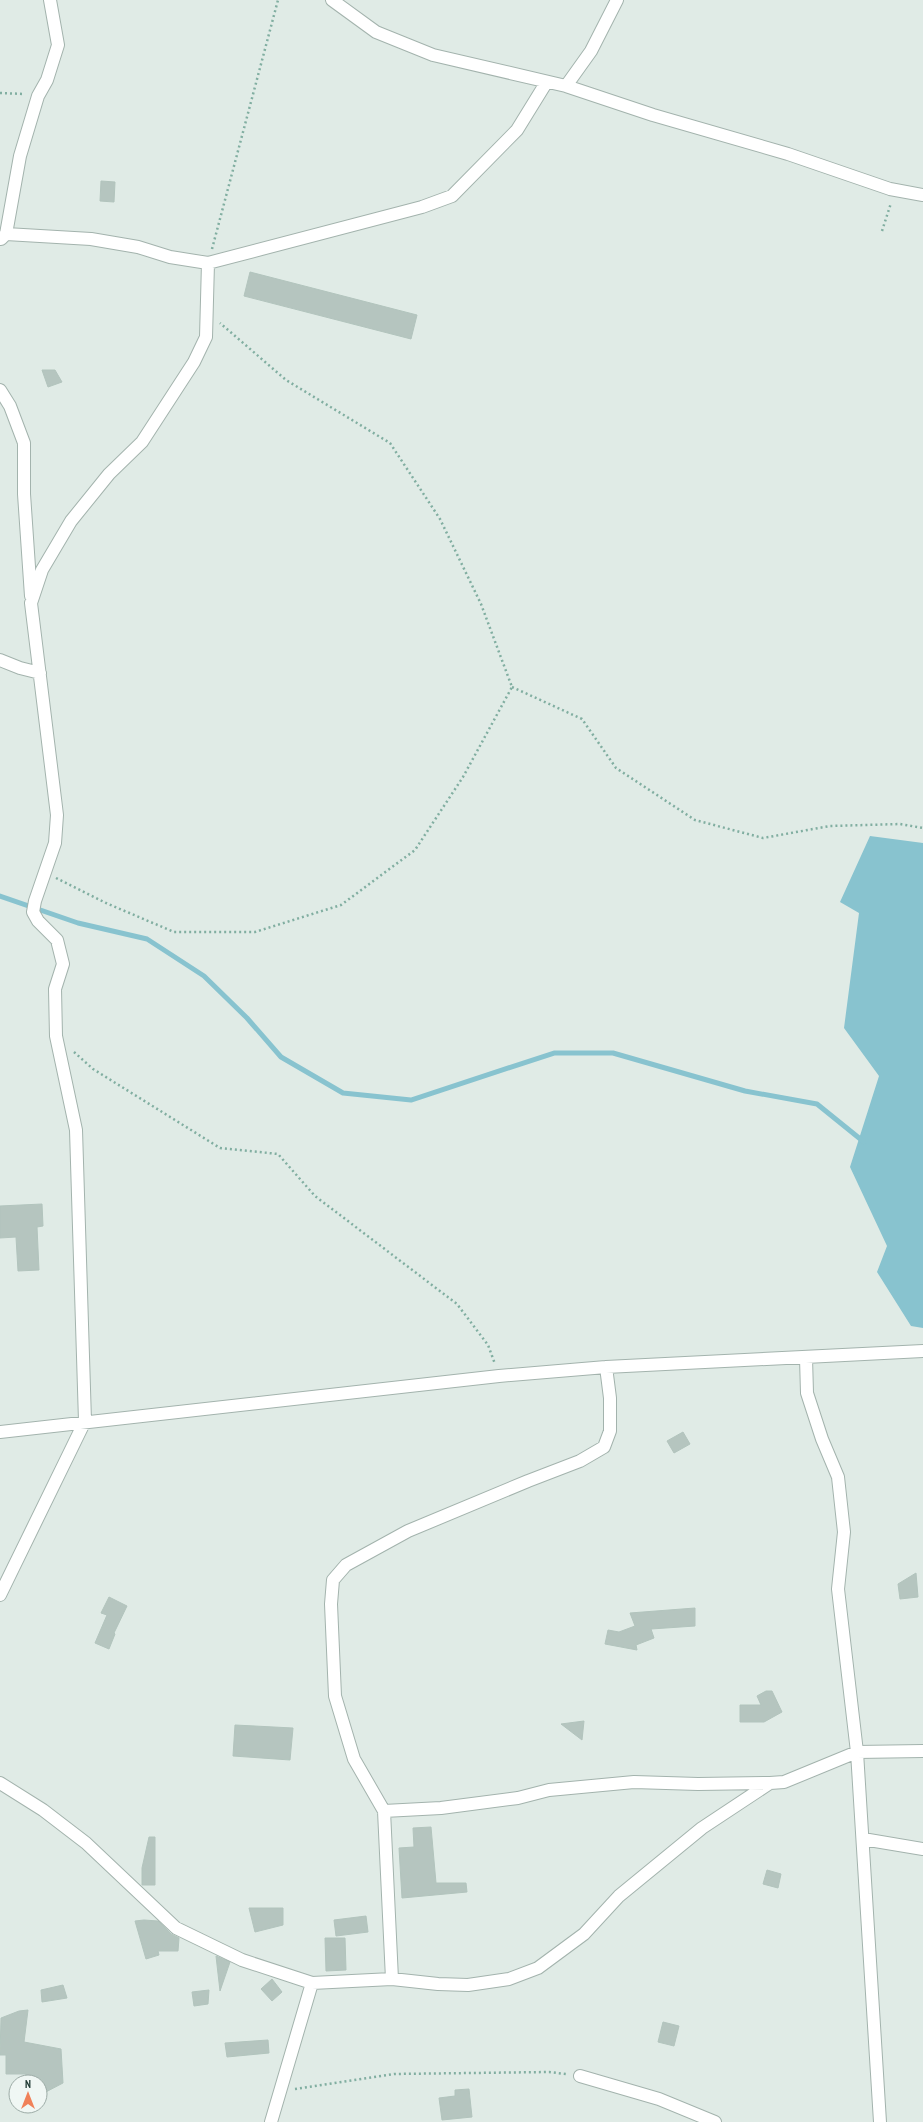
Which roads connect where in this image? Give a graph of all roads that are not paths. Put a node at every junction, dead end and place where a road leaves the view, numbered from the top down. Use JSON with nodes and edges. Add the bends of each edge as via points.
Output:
{"nodes":[{"id":1,"x":50,"y":0,"type":"edge"},
{"id":2,"x":332,"y":0,"type":"edge"},
{"id":3,"x":617,"y":0,"type":"edge"},
{"id":4,"x":546,"y":83,"type":"junction"},
{"id":5,"x":566,"y":86,"type":"junction"},
{"id":6,"x":923,"y":195,"type":"edge"},
{"id":7,"x":3,"y":237,"type":"edge"},
{"id":8,"x":208,"y":263,"type":"junction"},
{"id":9,"x":0,"y":390,"type":"edge"},
{"id":10,"x":32,"y":603,"type":"junction"},
{"id":11,"x":0,"y":660,"type":"edge"},
{"id":12,"x":40,"y":673,"type":"junction"},
{"id":13,"x":923,"y":1351,"type":"edge"},
{"id":14,"x":806,"y":1358,"type":"junction"},
{"id":15,"x":606,"y":1367,"type":"junction"},
{"id":16,"x":85,"y":1421,"type":"junction"},
{"id":17,"x":0,"y":1432,"type":"edge"},
{"id":18,"x":0,"y":1595,"type":"edge"},
{"id":19,"x":923,"y":1751,"type":"edge"},
{"id":20,"x":857,"y":1752,"type":"junction"},
{"id":21,"x":0,"y":1783,"type":"edge"},
{"id":22,"x":770,"y":1783,"type":"junction"},
{"id":23,"x":384,"y":1811,"type":"junction"},
{"id":24,"x":863,"y":1839,"type":"junction"},
{"id":25,"x":923,"y":1849,"type":"edge"},
{"id":26,"x":392,"y":1979,"type":"junction"},
{"id":27,"x":312,"y":1983,"type":"junction"},
{"id":28,"x":580,"y":2076,"type":"road end"},
{"id":29,"x":271,"y":2122,"type":"edge"},
{"id":30,"x":715,"y":2122,"type":"edge"},
{"id":31,"x":880,"y":2122,"type":"edge"}],
"edges":[{"from":1,"to":7,"type":"street","via":[[58,44],[47,80],[38,96],[20,156]]},
{"from":2,"to":4,"type":"street","via":[[376,32],[433,55]]},
{"from":3,"to":5,"type":"street","via":[[591,51]]},
{"from":4,"to":5,"type":"street"},
{"from":4,"to":8,"type":"street","via":[[517,130],[452,196],[422,207]]},
{"from":5,"to":6,"type":"street","via":[[890,188]]},
{"from":7,"to":8,"type":"street","via":[[91,239]]},
{"from":8,"to":10,"type":"street","via":[[206,337],[194,362],[142,442],[109,474],[70,521],[42,570]]},
{"from":9,"to":10,"type":"street","via":[[10,406],[24,443],[24,494]]},
{"from":10,"to":12,"type":"street"},
{"from":11,"to":12,"type":"street"},
{"from":12,"to":16,"type":"street","via":[[57,815],[55,843],[33,912],[58,940],[63,964],[55,989],[56,1036],[76,1130]]},
{"from":13,"to":14,"type":"street"},
{"from":14,"to":15,"type":"street"},
{"from":14,"to":20,"type":"street","via":[[807,1393],[838,1477],[844,1532],[838,1589]]},
{"from":15,"to":16,"type":"street","via":[[499,1376]]},
{"from":15,"to":23,"type":"street","via":[[610,1398],[610,1431],[604,1447],[580,1461],[408,1531],[346,1565],[333,1580],[331,1604],[334,1696],[354,1759]]},
{"from":16,"to":17,"type":"street"},
{"from":16,"to":18,"type":"street"},
{"from":19,"to":20,"type":"street"},
{"from":20,"to":22,"type":"street","via":[[784,1782]]},
{"from":20,"to":24,"type":"street"},
{"from":21,"to":27,"type":"street","via":[[43,1810],[86,1843],[176,1928],[242,1960]]},
{"from":22,"to":23,"type":"street","via":[[634,1782],[549,1790],[518,1798],[441,1808]]},
{"from":22,"to":26,"type":"street","via":[[702,1828],[619,1896],[584,1934],[538,1968],[509,1979],[468,1985]]},
{"from":23,"to":26,"type":"street"},
{"from":24,"to":25,"type":"street"},
{"from":24,"to":31,"type":"street"},
{"from":26,"to":27,"type":"street"},
{"from":27,"to":29,"type":"street"},
{"from":28,"to":30,"type":"street","via":[[658,2099]]}]}
